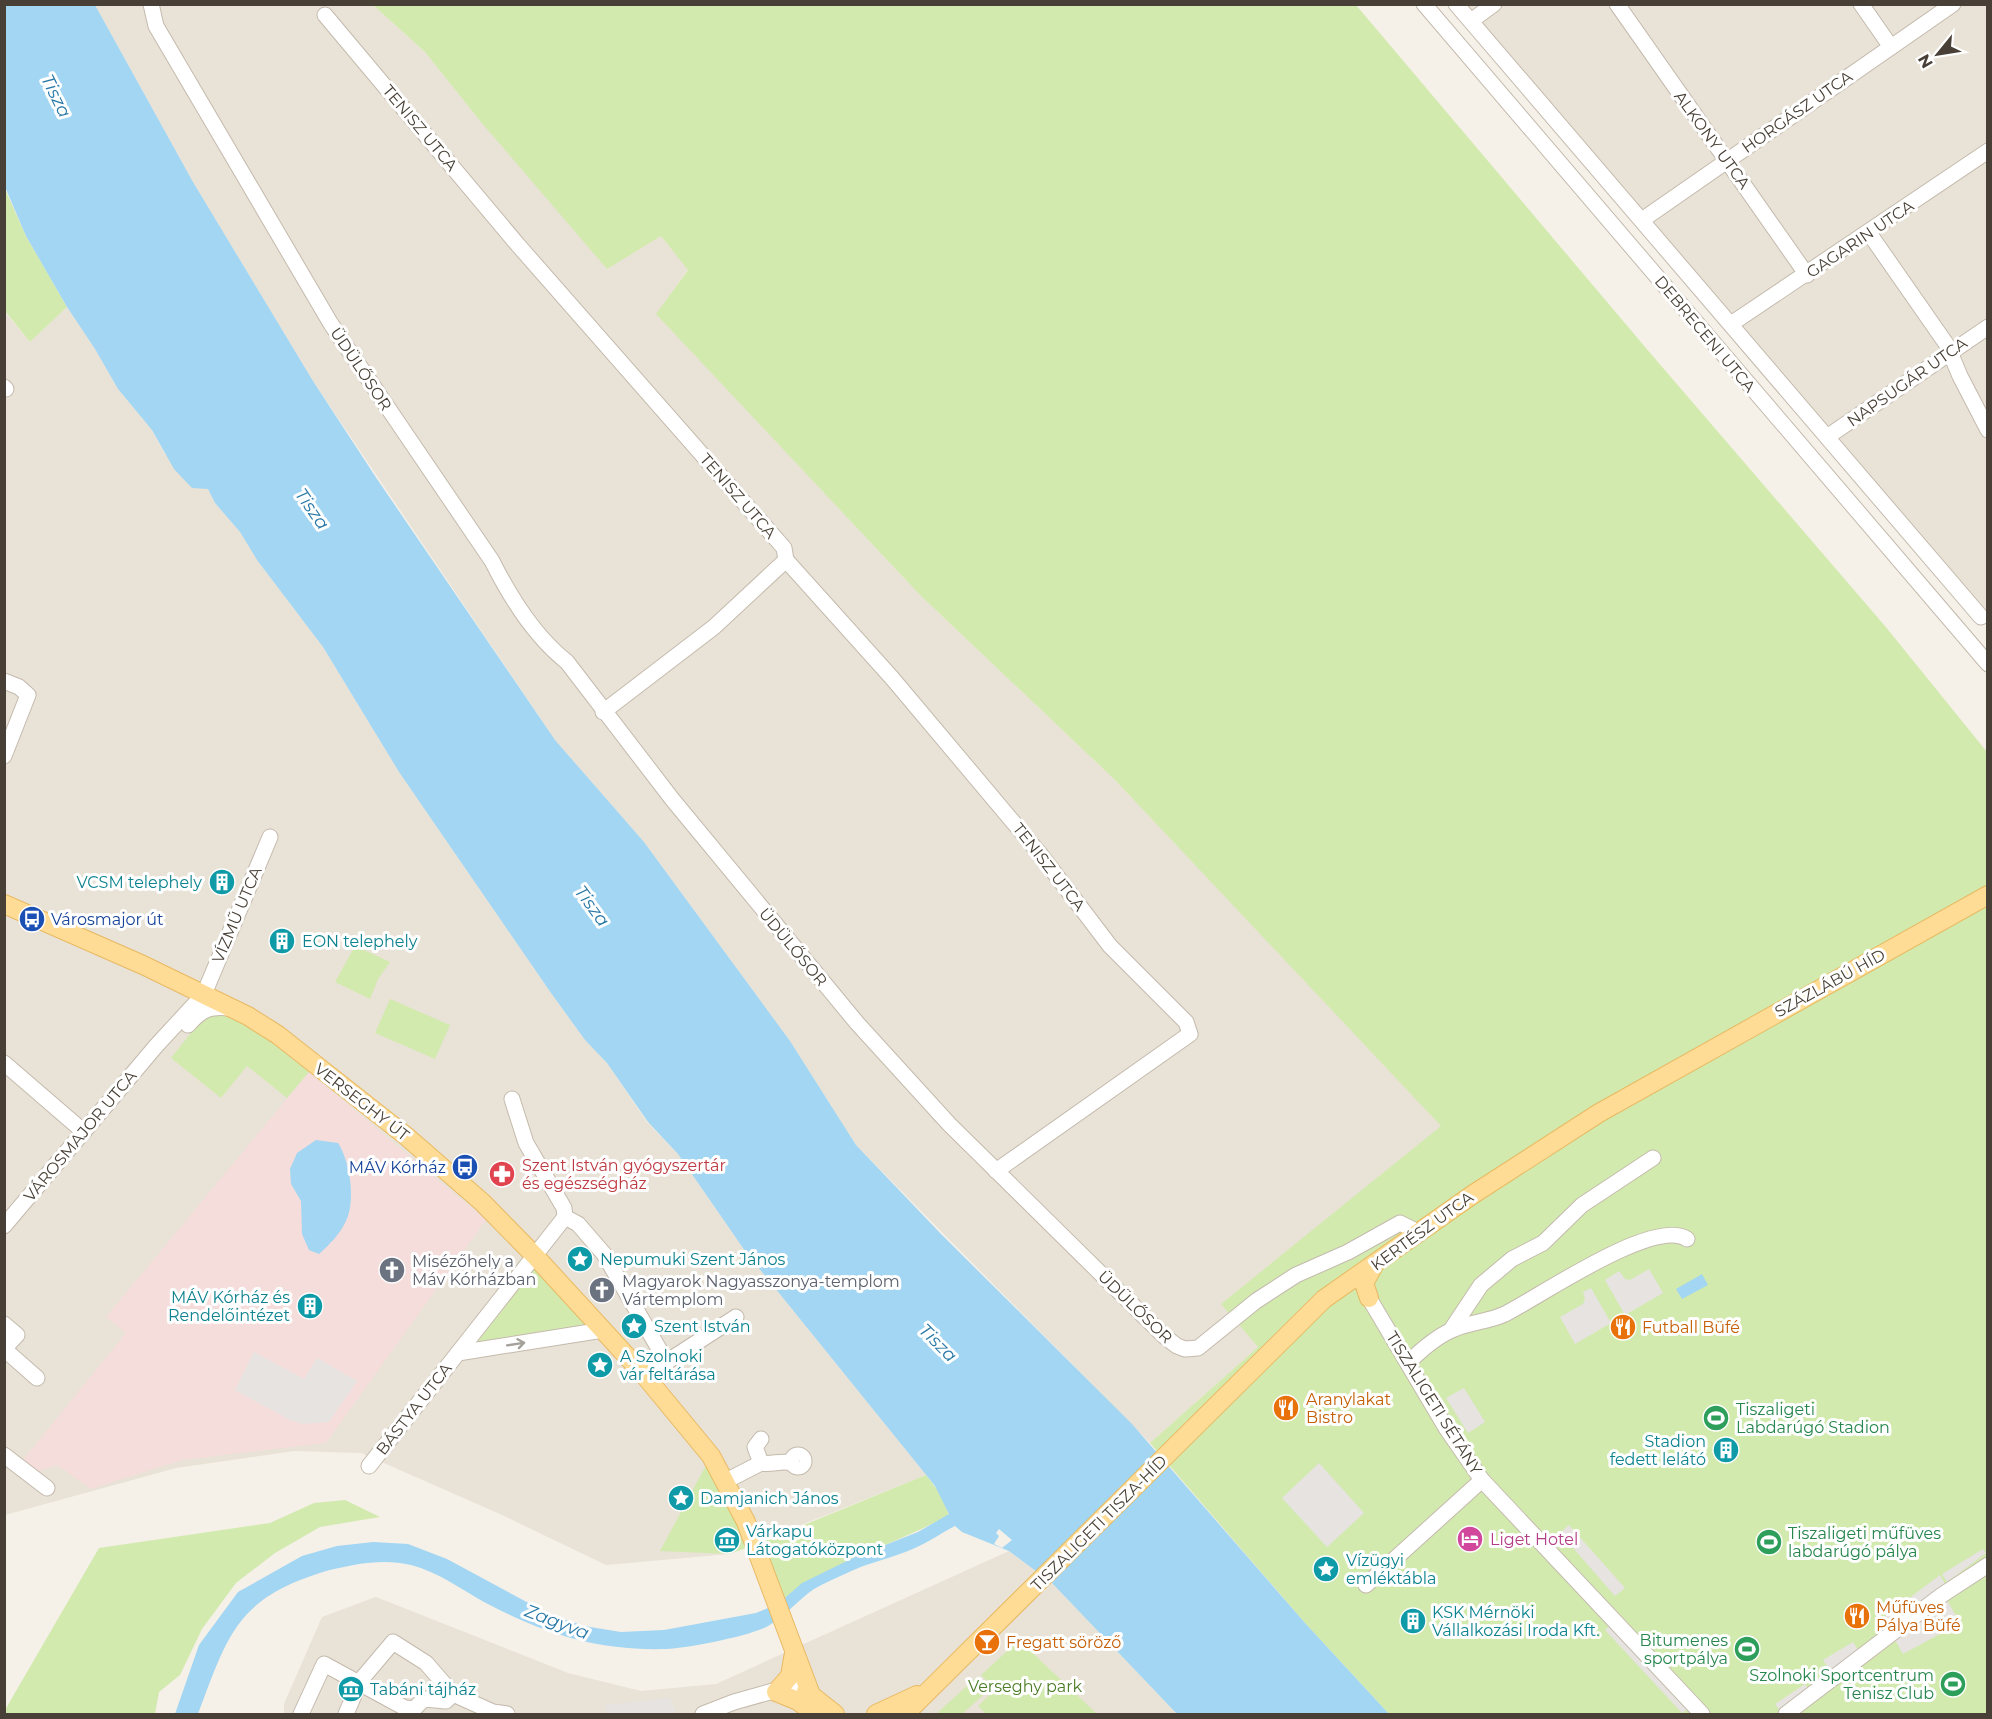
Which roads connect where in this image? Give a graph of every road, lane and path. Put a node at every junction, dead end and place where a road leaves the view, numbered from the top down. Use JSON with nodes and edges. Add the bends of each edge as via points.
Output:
{"nodes":[{"id":1,"x":152,"y":4,"type":"edge"},
{"id":2,"x":1424,"y":4,"type":"edge"},
{"id":3,"x":1456,"y":4,"type":"edge"},
{"id":4,"x":1494,"y":4,"type":"edge"},
{"id":5,"x":1617,"y":4,"type":"edge"},
{"id":6,"x":1861,"y":4,"type":"edge"},
{"id":7,"x":1953,"y":4,"type":"edge"},
{"id":8,"x":326,"y":15,"type":"dead end"},
{"id":9,"x":1471,"y":21,"type":"junction"},
{"id":10,"x":1891,"y":47,"type":"junction"},
{"id":11,"x":1988,"y":151,"type":"edge"},
{"id":12,"x":1728,"y":160,"type":"junction"},
{"id":13,"x":1642,"y":220,"type":"junction"},
{"id":14,"x":1869,"y":233,"type":"junction"},
{"id":15,"x":1807,"y":275,"type":"junction"},
{"id":16,"x":1731,"y":324,"type":"junction"},
{"id":17,"x":1988,"y":327,"type":"edge"},
{"id":18,"x":1951,"y":352,"type":"junction"},
{"id":19,"x":1988,"y":430,"type":"edge"},
{"id":20,"x":1827,"y":437,"type":"junction"},
{"id":21,"x":786,"y":560,"type":"junction"},
{"id":22,"x":1982,"y":616,"type":"dead end"},
{"id":23,"x":1988,"y":664,"type":"edge"},
{"id":24,"x":4,"y":681,"type":"edge"},
{"id":25,"x":603,"y":712,"type":"junction"},
{"id":26,"x":4,"y":756,"type":"edge"},
{"id":27,"x":270,"y":837,"type":"dead end"},
{"id":28,"x":1987,"y":895,"type":"edge"},
{"id":29,"x":4,"y":904,"type":"edge"},
{"id":30,"x":204,"y":994,"type":"junction"},
{"id":31,"x":235,"y":1009,"type":"junction"},
{"id":32,"x":156,"y":1046,"type":"junction"},
{"id":33,"x":4,"y":1063,"type":"edge"},
{"id":34,"x":1673,"y":1071,"type":"joint"},
{"id":35,"x":512,"y":1100,"type":"dead end"},
{"id":36,"x":84,"y":1132,"type":"junction"},
{"id":37,"x":1653,"y":1158,"type":"dead end"},
{"id":38,"x":996,"y":1171,"type":"junction"},
{"id":39,"x":565,"y":1217,"type":"junction"},
{"id":40,"x":4,"y":1226,"type":"edge"},
{"id":41,"x":1418,"y":1232,"type":"junction"},
{"id":42,"x":1687,"y":1239,"type":"dead end"},
{"id":43,"x":535,"y":1256,"type":"junction"},
{"id":44,"x":1381,"y":1259,"type":"junction"},
{"id":45,"x":1352,"y":1281,"type":"junction"},
{"id":46,"x":1329,"y":1295,"type":"junction"},
{"id":47,"x":1369,"y":1298,"type":"junction"},
{"id":48,"x":736,"y":1317,"type":"dead end"},
{"id":49,"x":4,"y":1324,"type":"edge"},
{"id":50,"x":603,"y":1330,"type":"junction"},
{"id":51,"x":1451,"y":1330,"type":"junction"},
{"id":52,"x":4,"y":1349,"type":"edge"},
{"id":53,"x":458,"y":1353,"type":"junction"},
{"id":54,"x":666,"y":1361,"type":"junction"},
{"id":55,"x":1408,"y":1363,"type":"junction"},
{"id":56,"x":38,"y":1378,"type":"dead end"},
{"id":57,"x":651,"y":1382,"type":"junction"},
{"id":58,"x":1197,"y":1426,"type":"joint"},
{"id":59,"x":761,"y":1439,"type":"dead end"},
{"id":60,"x":4,"y":1455,"type":"edge"},
{"id":61,"x":761,"y":1463,"type":"junction"},
{"id":62,"x":792,"y":1463,"type":"dead end"},
{"id":63,"x":369,"y":1466,"type":"dead end"},
{"id":64,"x":1482,"y":1480,"type":"junction"},
{"id":65,"x":726,"y":1481,"type":"junction"},
{"id":66,"x":46,"y":1488,"type":"dead end"},
{"id":67,"x":1988,"y":1565,"type":"edge"},
{"id":68,"x":1366,"y":1585,"type":"dead end"},
{"id":69,"x":797,"y":1661,"type":"junction"},
{"id":70,"x":360,"y":1681,"type":"junction"},
{"id":71,"x":932,"y":1688,"type":"junction"},
{"id":72,"x":805,"y":1691,"type":"junction"},
{"id":73,"x":776,"y":1692,"type":"junction"},
{"id":74,"x":453,"y":1694,"type":"junction"},
{"id":75,"x":404,"y":1711,"type":"edge"},
{"id":76,"x":301,"y":1714,"type":"edge"},
{"id":77,"x":346,"y":1714,"type":"edge"},
{"id":78,"x":507,"y":1714,"type":"edge"},
{"id":79,"x":703,"y":1714,"type":"edge"},
{"id":80,"x":816,"y":1714,"type":"edge"},
{"id":81,"x":835,"y":1714,"type":"edge"},
{"id":82,"x":876,"y":1714,"type":"edge"},
{"id":83,"x":905,"y":1714,"type":"edge"},
{"id":84,"x":1702,"y":1714,"type":"edge"},
{"id":85,"x":1786,"y":1714,"type":"edge"}],
"edges":[{"from":1,"to":25,"type":"street","name":"ÜDÜLŐSOR","via":[[161,35],[331,324],[492,561],[510,597],[547,646],[567,662]]},
{"from":2,"to":23,"type":"street","name":"DEBRECENI UTCA"},
{"from":3,"to":9,"type":"street","name":"DEBRECENI UTCA"},
{"from":4,"to":9,"type":"street"},
{"from":5,"to":12,"type":"street","name":"ALKONY UTCA"},
{"from":6,"to":10,"type":"street"},
{"from":7,"to":10,"type":"street","name":"HORGÁSZ UTCA"},
{"from":8,"to":21,"type":"street","name":"TENISZ UTCA","via":[[518,245],[784,548]]},
{"from":9,"to":13,"type":"street","name":"DEBRECENI UTCA"},
{"from":10,"to":12,"type":"street","name":"HORGÁSZ UTCA"},
{"from":11,"to":14,"type":"street","name":"GAGARIN UTCA"},
{"from":12,"to":13,"type":"street","name":"HORGÁSZ UTCA"},
{"from":12,"to":15,"type":"street","name":"ALKONY UTCA"},
{"from":13,"to":16,"type":"street","name":"DEBRECENI UTCA"},
{"from":14,"to":15,"type":"street","name":"GAGARIN UTCA"},
{"from":14,"to":18,"type":"street"},
{"from":15,"to":16,"type":"street","name":"GAGARIN UTCA"},
{"from":16,"to":20,"type":"street","name":"DEBRECENI UTCA"},
{"from":17,"to":18,"type":"street","name":"NAPSUGÁR UTCA"},
{"from":18,"to":19,"type":"street"},
{"from":18,"to":20,"type":"street","name":"NAPSUGÁR UTCA"},
{"from":20,"to":22,"type":"street","name":"DEBRECENI UTCA"},
{"from":21,"to":25,"type":"street","via":[[714,627]]},
{"from":21,"to":38,"type":"street","name":"TENISZ UTCA","via":[[892,678],[1040,854],[1110,946],[1186,1022],[1190,1034]]},
{"from":24,"to":26,"type":"street","via":[[28,695]]},
{"from":25,"to":38,"type":"street","name":"ÜDÜLŐSOR","via":[[857,1023]]},
{"from":27,"to":30,"type":"street","name":"VÍZMŰ UTCA"},
{"from":28,"to":34,"type":"main road","name":"SZÁZLÁBÚ HÍD"},
{"from":29,"to":30,"type":"main road","name":"VERSEGHY ÚT"},
{"from":30,"to":31,"type":"main road","name":"VERSEGHY ÚT"},
{"from":30,"to":32,"type":"street","name":"VÁROSMAJOR UTCA"},
{"from":31,"to":32,"type":"street","name":"VÁROSMAJOR UTCA","via":[[211,1006],[197,1014],[170,1046]]},
{"from":31,"to":43,"type":"main road","name":"VERSEGHY ÚT","via":[[278,1035],[406,1136],[474,1195]]},
{"from":32,"to":36,"type":"street","name":"VÁROSMAJOR UTCA"},
{"from":33,"to":36,"type":"street"},
{"from":34,"to":41,"type":"main road","name":"KERTÉSZ UTCA","via":[[1580,1124]]},
{"from":35,"to":39,"type":"street","via":[[526,1143],[564,1208]]},
{"from":36,"to":40,"type":"street","name":"VÁROSMAJOR UTCA"},
{"from":37,"to":51,"type":"street","via":[[1582,1205],[1543,1243],[1512,1260],[1480,1285]]},
{"from":38,"to":41,"type":"street","name":"ÜDÜLŐSOR","via":[[1164,1336],[1185,1349],[1204,1345],[1256,1300],[1296,1275],[1400,1223]]},
{"from":39,"to":43,"type":"street"},
{"from":39,"to":54,"type":"street","via":[[579,1224],[604,1254]]},
{"from":41,"to":44,"type":"main road","name":"KERTÉSZ UTCA"},
{"from":42,"to":51,"type":"street","via":[[1668,1233],[1645,1241],[1570,1276],[1497,1317]]},
{"from":43,"to":50,"type":"main road","name":"VERSEGHY ÚT"},
{"from":43,"to":53,"type":"street","name":"BÁSTYA UTCA"},
{"from":44,"to":45,"type":"main road","name":"KERTÉSZ UTCA"},
{"from":44,"to":47,"type":"main road","via":[[1364,1283]]},
{"from":45,"to":46,"type":"main road","name":"KERTÉSZ UTCA"},
{"from":45,"to":47,"type":"main road"},
{"from":46,"to":47,"type":"main road","via":[[1349,1292]]},
{"from":46,"to":58,"type":"main road","name":"KERTÉSZ UTCA"},
{"from":47,"to":55,"type":"street","name":"TISZALIGETI SÉTÁNY"},
{"from":48,"to":54,"type":"street"},
{"from":49,"to":52,"type":"street","via":[[17,1335]]},
{"from":53,"to":50,"type":"street","one_way":true},
{"from":50,"to":57,"type":"main road","name":"VERSEGHY ÚT"},
{"from":51,"to":55,"type":"street"},
{"from":52,"to":56,"type":"street"},
{"from":53,"to":63,"type":"street","name":"BÁSTYA UTCA"},
{"from":54,"to":57,"type":"street"},
{"from":55,"to":64,"type":"street","name":"TISZALIGETI SÉTÁNY"},
{"from":57,"to":65,"type":"main road","name":"VERSEGHY ÚT","via":[[711,1456]]},
{"from":58,"to":71,"type":"main road","name":"TISZALIGETI TISZA-HÍD"},
{"from":59,"to":61,"type":"street","via":[[755,1447]]},
{"from":60,"to":66,"type":"street"},
{"from":61,"to":62,"type":"street"},
{"from":61,"to":65,"type":"street"},
{"from":64,"to":68,"type":"street"},
{"from":64,"to":84,"type":"street","name":"TISZALIGETI SÉTÁNY"},
{"from":65,"to":69,"type":"main road","name":"VERSEGHY ÚT","via":[[755,1545]]},
{"from":67,"to":85,"type":"street","via":[[1942,1595]]},
{"from":69,"to":72,"type":"main road","name":"VERSEGHY ÚT"},
{"from":69,"to":73,"type":"main road"},
{"from":70,"to":74,"type":"street","via":[[393,1642],[426,1663]]},
{"from":70,"to":75,"type":"street"},
{"from":70,"to":76,"type":"street","via":[[324,1664]]},
{"from":70,"to":77,"type":"street"},
{"from":71,"to":82,"type":"main road"},
{"from":71,"to":83,"type":"main road","name":"TISZALIGETI TISZA-HÍD"},
{"from":72,"to":73,"type":"street","via":[[791,1686]]},
{"from":72,"to":80,"type":"main road","name":"VERSEGHY ÚT"},
{"from":72,"to":81,"type":"main road"},
{"from":73,"to":79,"type":"street"},
{"from":73,"to":80,"type":"main road"},
{"from":74,"to":75,"type":"street","via":[[446,1701],[424,1699],[414,1709]]},
{"from":74,"to":78,"type":"street"}]}
